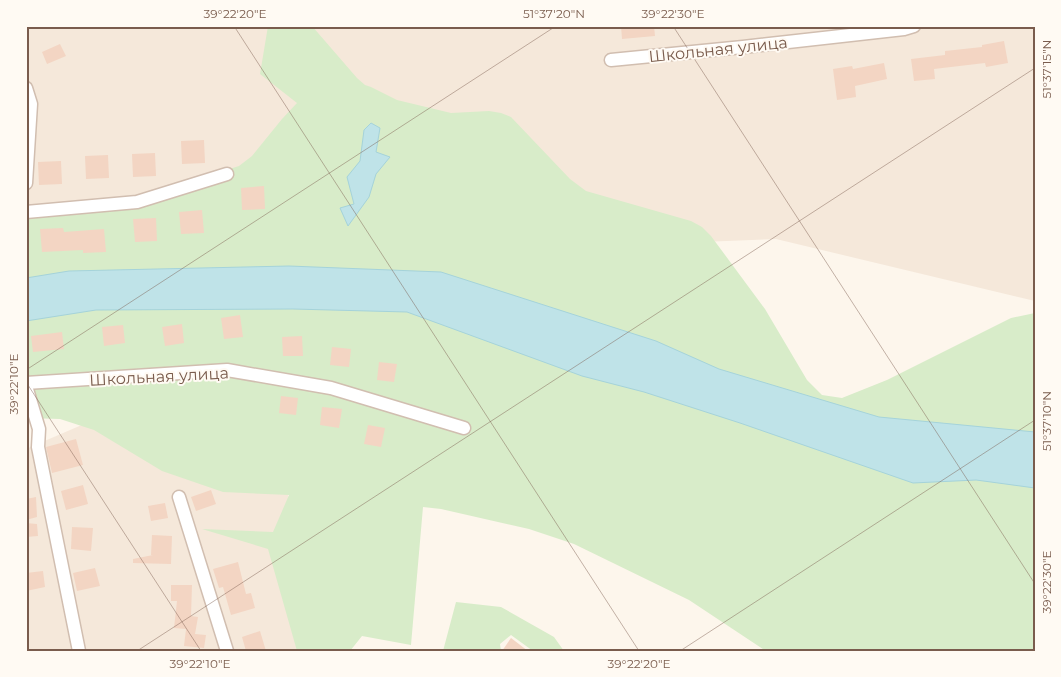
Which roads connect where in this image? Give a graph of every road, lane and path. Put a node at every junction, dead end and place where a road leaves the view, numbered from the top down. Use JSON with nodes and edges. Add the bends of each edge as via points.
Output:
{"nodes":[{"id":1,"x":914,"y":26,"type":"edge"},
{"id":2,"x":611,"y":60,"type":"dead end"},
{"id":3,"x":26,"y":88,"type":"edge"},
{"id":4,"x":228,"y":174,"type":"dead end"},
{"id":5,"x":26,"y":183,"type":"edge"},
{"id":6,"x":26,"y":212,"type":"edge"},
{"id":7,"x":26,"y":385,"type":"edge"},
{"id":8,"x":464,"y":428,"type":"dead end"},
{"id":9,"x":179,"y":497,"type":"dead end"},
{"id":10,"x":80,"y":651,"type":"edge"},
{"id":11,"x":227,"y":651,"type":"edge"}],
"edges":[{"from":1,"to":2,"type":"street","name":"Школьная улица"},
{"from":3,"to":5,"type":"street","via":[[31,104]]},
{"from":4,"to":6,"type":"street","via":[[137,202]]},
{"from":7,"to":8,"type":"street","name":"Школьная улица","via":[[227,370],[331,388]]},
{"from":7,"to":10,"type":"street","name":"Школьная улица","via":[[39,429],[38,448]]},
{"from":9,"to":11,"type":"street"}]}
